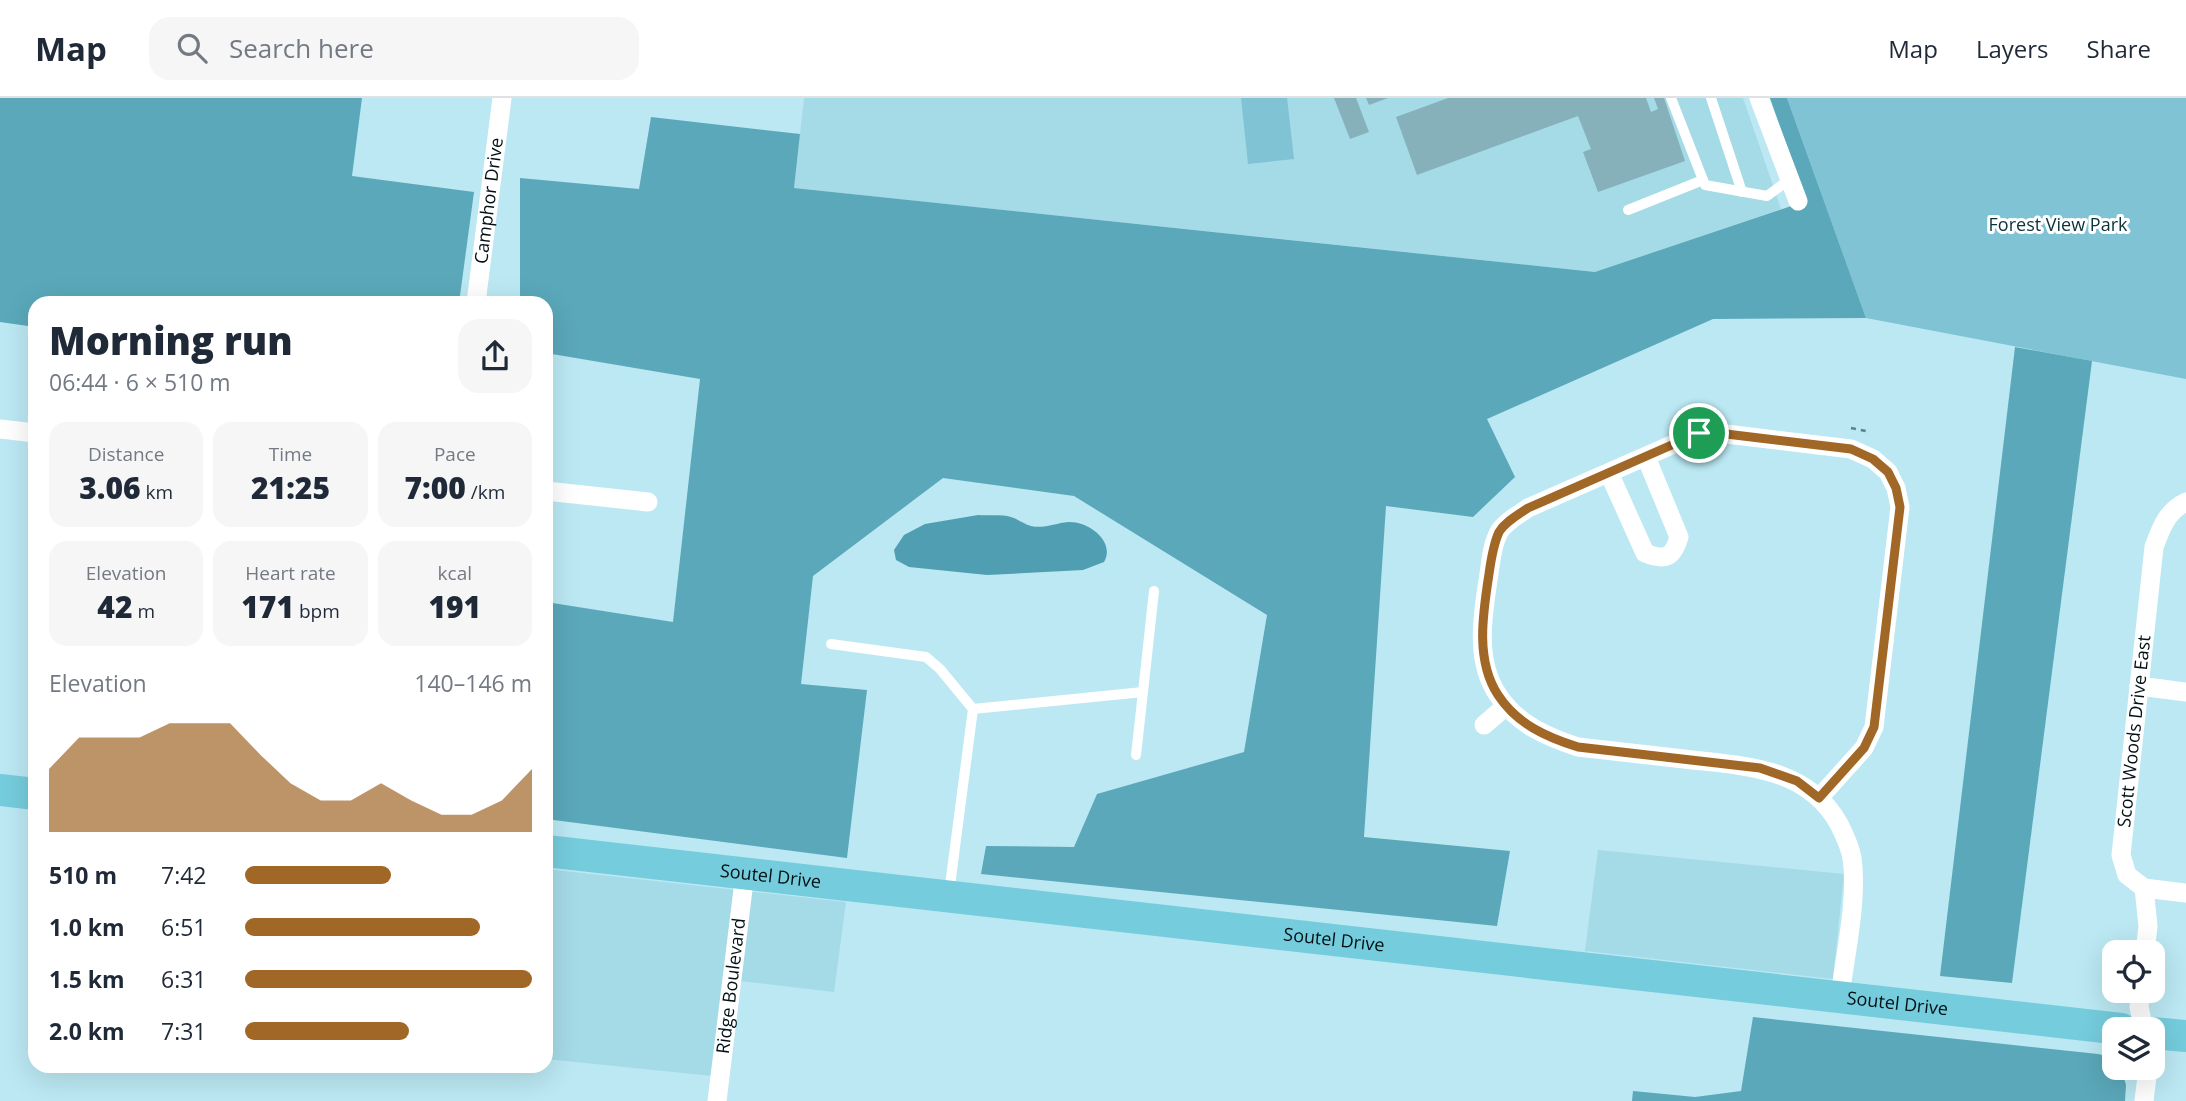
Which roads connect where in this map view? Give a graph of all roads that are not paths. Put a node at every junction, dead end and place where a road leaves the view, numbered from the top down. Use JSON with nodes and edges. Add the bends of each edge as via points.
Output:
{"nodes":[{"id":1,"x":502,"y":98,"type":"edge"},
{"id":2,"x":1671,"y":98,"type":"edge"},
{"id":3,"x":1711,"y":98,"type":"edge"},
{"id":4,"x":1759,"y":98,"type":"edge"},
{"id":5,"x":1790,"y":179,"type":"junction"},
{"id":6,"x":1703,"y":180,"type":"junction"},
{"id":7,"x":1742,"y":192,"type":"junction"},
{"id":8,"x":1798,"y":201,"type":"dead end"},
{"id":9,"x":1629,"y":209,"type":"dead end"},
{"id":10,"x":477,"y":296,"type":"edge"},
{"id":11,"x":0,"y":429,"type":"edge"},
{"id":12,"x":28,"y":432,"type":"edge"},
{"id":13,"x":1646,"y":457,"type":"junction"},
{"id":14,"x":1609,"y":473,"type":"junction"},
{"id":15,"x":553,"y":492,"type":"edge"},
{"id":16,"x":648,"y":502,"type":"dead end"},
{"id":17,"x":2181,"y":504,"type":"edge"},
{"id":18,"x":1154,"y":591,"type":"dead end"},
{"id":19,"x":831,"y":644,"type":"dead end"},
{"id":20,"x":2138,"y":686,"type":"junction"},
{"id":21,"x":1143,"y":692,"type":"junction"},
{"id":22,"x":2186,"y":692,"type":"edge"},
{"id":23,"x":1506,"y":706,"type":"junction"},
{"id":24,"x":972,"y":709,"type":"junction"},
{"id":25,"x":1484,"y":725,"type":"dead end"},
{"id":26,"x":1136,"y":755,"type":"dead end"},
{"id":27,"x":0,"y":790,"type":"edge"},
{"id":28,"x":28,"y":793,"type":"edge"},
{"id":29,"x":1819,"y":798,"type":"junction"},
{"id":30,"x":553,"y":852,"type":"edge"},
{"id":31,"x":745,"y":873,"type":"junction"},
{"id":32,"x":2144,"y":888,"type":"junction"},
{"id":33,"x":2186,"y":893,"type":"edge"},
{"id":34,"x":949,"y":897,"type":"junction"},
{"id":35,"x":2146,"y":940,"type":"edge"},
{"id":36,"x":1840,"y":996,"type":"junction"},
{"id":37,"x":2102,"y":1027,"type":"edge"},
{"id":38,"x":2165,"y":1034,"type":"edge"},
{"id":39,"x":2186,"y":1036,"type":"edge"},
{"id":40,"x":2147,"y":1080,"type":"edge"},
{"id":41,"x":717,"y":1101,"type":"edge"},
{"id":42,"x":2144,"y":1101,"type":"edge"}],
"edges":[{"from":1,"to":10,"type":"street","name":"Camphor Drive"},
{"from":2,"to":6,"type":"lane"},
{"from":3,"to":7,"type":"lane"},
{"from":4,"to":5,"type":"street"},
{"from":5,"to":7,"type":"lane","via":[[1767,196]]},
{"from":5,"to":8,"type":"street"},
{"from":6,"to":7,"type":"lane","via":[[1705,185]]},
{"from":6,"to":9,"type":"lane"},
{"from":11,"to":12,"type":"street"},
{"from":13,"to":14,"type":"street"},
{"from":13,"to":14,"type":"street","via":[[1679,537],[1675,551],[1667,557],[1645,552]]},
{"from":13,"to":29,"type":"street","via":[[1699,433],[1718,433],[1851,449],[1888,472],[1900,507],[1874,727],[1864,748]]},
{"from":14,"to":23,"type":"street","via":[[1528,508],[1500,531],[1493,549],[1482,628],[1488,674]]},
{"from":15,"to":16,"type":"street"},
{"from":17,"to":20,"type":"street","name":"Scott Woods Drive East","via":[[2163,524],[2154,547]]},
{"from":18,"to":21,"type":"lane"},
{"from":19,"to":24,"type":"lane","via":[[926,657]]},
{"from":20,"to":22,"type":"street"},
{"from":20,"to":32,"type":"street","name":"Scott Woods Drive East","via":[[2121,855],[2127,875]]},
{"from":21,"to":24,"type":"lane"},
{"from":21,"to":26,"type":"lane"},
{"from":23,"to":25,"type":"street"},
{"from":23,"to":29,"type":"street","via":[[1524,723],[1578,747],[1760,768],[1797,781]]},
{"from":24,"to":34,"type":"lane"},
{"from":27,"to":28,"type":"main road"},
{"from":29,"to":36,"type":"street","via":[[1834,816],[1852,856],[1854,881]]},
{"from":30,"to":31,"type":"main road","name":"Soutel Drive"},
{"from":31,"to":34,"type":"main road","name":"Soutel Drive"},
{"from":31,"to":41,"type":"street","name":"Ridge Boulevard"},
{"from":32,"to":33,"type":"street"},
{"from":32,"to":35,"type":"street"},
{"from":34,"to":36,"type":"main road","name":"Soutel Drive"},
{"from":36,"to":37,"type":"main road","name":"Soutel Drive"},
{"from":38,"to":39,"type":"main road"},
{"from":40,"to":42,"type":"street"}]}
